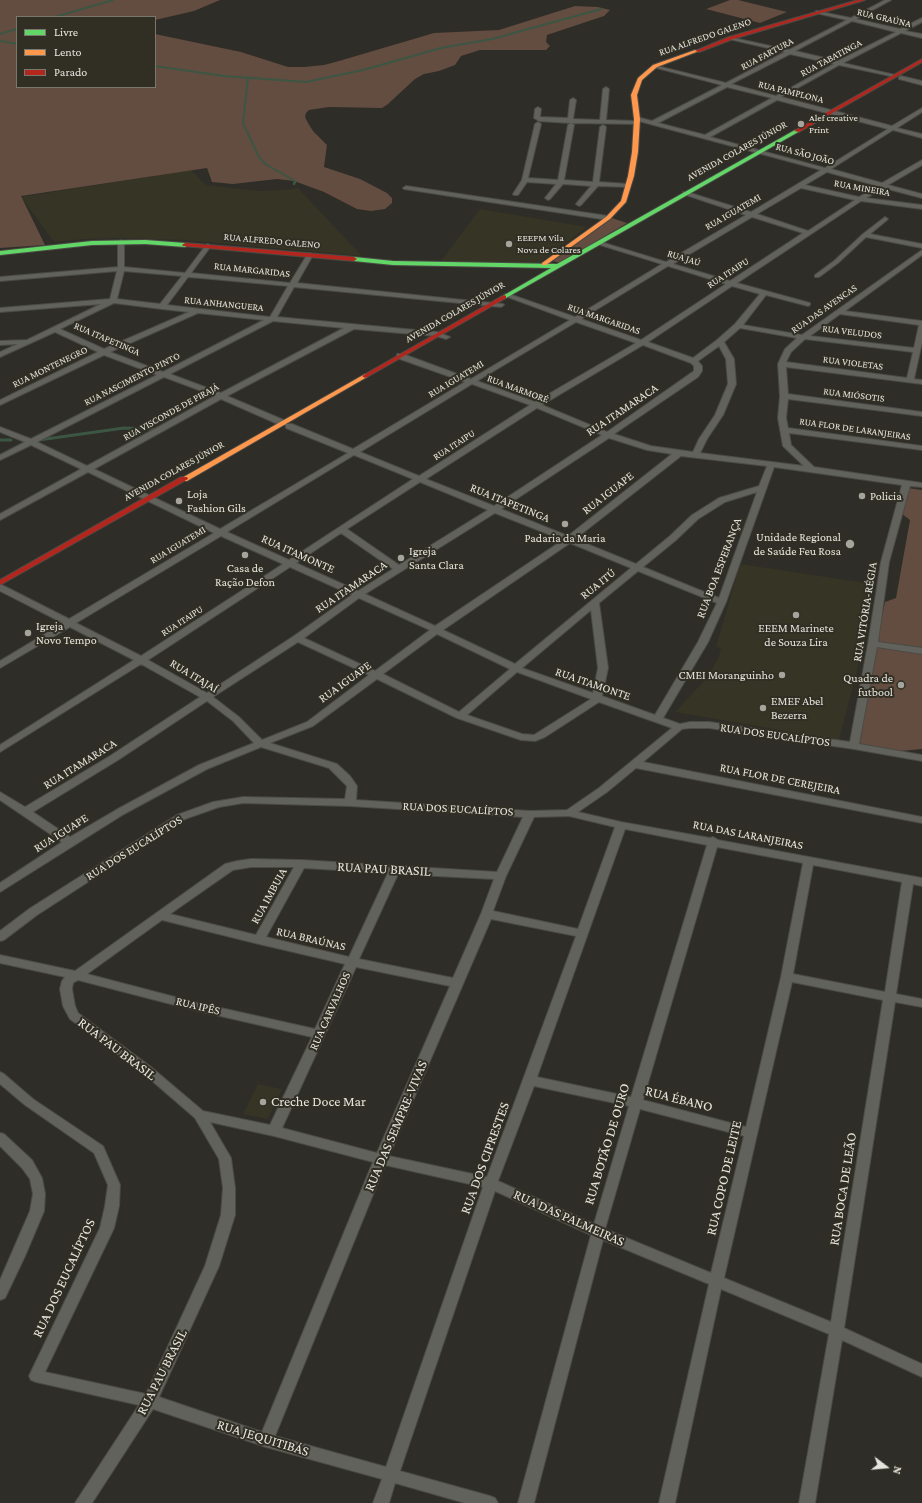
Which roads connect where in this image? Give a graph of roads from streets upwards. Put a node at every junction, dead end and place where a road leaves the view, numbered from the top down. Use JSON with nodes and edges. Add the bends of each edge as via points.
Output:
{"nodes":[{"id":1,"x":863,"y":0,"type":"edge"},
{"id":2,"x":889,"y":0,"type":"edge"},
{"id":3,"x":818,"y":12,"type":"junction"},
{"id":4,"x":851,"y":20,"type":"junction"},
{"id":5,"x":922,"y":20,"type":"edge"},
{"id":6,"x":901,"y":31,"type":"junction"},
{"id":7,"x":922,"y":36,"type":"edge"},
{"id":8,"x":732,"y":38,"type":"junction"},
{"id":9,"x":789,"y":51,"type":"junction"},
{"id":10,"x":922,"y":60,"type":"edge"},
{"id":11,"x":839,"y":63,"type":"junction"},
{"id":12,"x":655,"y":66,"type":"junction"},
{"id":13,"x":922,"y":66,"type":"edge"},
{"id":14,"x":897,"y":77,"type":"junction"},
{"id":15,"x":922,"y":83,"type":"edge"},
{"id":16,"x":727,"y":85,"type":"junction"},
{"id":17,"x":606,"y":89,"type":"dead end"},
{"id":18,"x":777,"y":98,"type":"junction"},
{"id":19,"x":573,"y":100,"type":"dead end"},
{"id":20,"x":538,"y":109,"type":"dead end"},
{"id":21,"x":922,"y":110,"type":"edge"},
{"id":22,"x":834,"y":112,"type":"junction"},
{"id":23,"x":637,"y":121,"type":"junction"},
{"id":24,"x":570,"y":123,"type":"junction"},
{"id":25,"x":653,"y":123,"type":"junction"},
{"id":26,"x":538,"y":124,"type":"dead end"},
{"id":27,"x":603,"y":124,"type":"junction"},
{"id":28,"x":894,"y":128,"type":"junction"},
{"id":29,"x":922,"y":136,"type":"edge"},
{"id":30,"x":706,"y":137,"type":"junction"},
{"id":31,"x":762,"y":153,"type":"junction"},
{"id":32,"x":922,"y":162,"type":"edge"},
{"id":33,"x":824,"y":170,"type":"junction"},
{"id":34,"x":525,"y":180,"type":"junction"},
{"id":35,"x":561,"y":182,"type":"junction"},
{"id":36,"x":596,"y":184,"type":"junction"},
{"id":37,"x":628,"y":186,"type":"junction"},
{"id":38,"x":800,"y":186,"type":"junction"},
{"id":39,"x":882,"y":186,"type":"junction"},
{"id":40,"x":406,"y":188,"type":"dead end"},
{"id":41,"x":516,"y":194,"type":"dead end"},
{"id":42,"x":688,"y":194,"type":"junction"},
{"id":43,"x":922,"y":196,"type":"edge"},
{"id":44,"x":548,"y":198,"type":"dead end"},
{"id":45,"x":860,"y":199,"type":"junction"},
{"id":46,"x":580,"y":204,"type":"dead end"},
{"id":47,"x":922,"y":207,"type":"edge"},
{"id":48,"x":750,"y":215,"type":"junction"},
{"id":49,"x":608,"y":218,"type":"junction"},
{"id":50,"x":885,"y":219,"type":"dead end"},
{"id":51,"x":809,"y":233,"type":"junction"},
{"id":52,"x":865,"y":235,"type":"junction"},
{"id":53,"x":121,"y":242,"type":"junction"},
{"id":54,"x":603,"y":244,"type":"junction"},
{"id":55,"x":208,"y":246,"type":"junction"},
{"id":56,"x":922,"y":246,"type":"edge"},
{"id":57,"x":922,"y":252,"type":"edge"},
{"id":58,"x":0,"y":253,"type":"edge"},
{"id":59,"x":310,"y":255,"type":"junction"},
{"id":60,"x":913,"y":258,"type":"junction"},
{"id":61,"x":922,"y":260,"type":"edge"},
{"id":62,"x":667,"y":264,"type":"junction"},
{"id":63,"x":542,"y":266,"type":"junction"},
{"id":64,"x":556,"y":266,"type":"junction"},
{"id":65,"x":567,"y":267,"type":"junction"},
{"id":66,"x":121,"y":269,"type":"junction"},
{"id":67,"x":186,"y":275,"type":"junction"},
{"id":68,"x":817,"y":276,"type":"dead end"},
{"id":69,"x":0,"y":279,"type":"edge"},
{"id":70,"x":294,"y":284,"type":"junction"},
{"id":71,"x":732,"y":284,"type":"junction"},
{"id":72,"x":765,"y":292,"type":"junction"},
{"id":73,"x":511,"y":296,"type":"junction"},
{"id":74,"x":113,"y":301,"type":"junction"},
{"id":75,"x":491,"y":304,"type":"junction"},
{"id":76,"x":808,"y":304,"type":"dead end"},
{"id":77,"x":501,"y":305,"type":"junction"},
{"id":78,"x":162,"y":307,"type":"junction"},
{"id":79,"x":0,"y":310,"type":"edge"},
{"id":80,"x":196,"y":311,"type":"junction"},
{"id":81,"x":839,"y":312,"type":"junction"},
{"id":82,"x":272,"y":319,"type":"junction"},
{"id":83,"x":575,"y":320,"type":"junction"},
{"id":84,"x":922,"y":323,"type":"edge"},
{"id":85,"x":353,"y":326,"type":"junction"},
{"id":86,"x":738,"y":326,"type":"junction"},
{"id":87,"x":922,"y":326,"type":"edge"},
{"id":88,"x":55,"y":329,"type":"junction"},
{"id":89,"x":442,"y":335,"type":"junction"},
{"id":90,"x":804,"y":337,"type":"junction"},
{"id":91,"x":31,"y":340,"type":"junction"},
{"id":92,"x":643,"y":342,"type":"junction"},
{"id":93,"x":720,"y":342,"type":"junction"},
{"id":94,"x":0,"y":343,"type":"edge"},
{"id":95,"x":916,"y":350,"type":"junction"},
{"id":96,"x":104,"y":352,"type":"junction"},
{"id":97,"x":0,"y":355,"type":"edge"},
{"id":98,"x":404,"y":357,"type":"junction"},
{"id":99,"x":694,"y":361,"type":"junction"},
{"id":100,"x":782,"y":364,"type":"junction"},
{"id":101,"x":164,"y":374,"type":"junction"},
{"id":102,"x":910,"y":380,"type":"junction"},
{"id":103,"x":470,"y":382,"type":"junction"},
{"id":104,"x":922,"y":382,"type":"edge"},
{"id":105,"x":221,"y":396,"type":"junction"},
{"id":106,"x":784,"y":396,"type":"junction"},
{"id":107,"x":0,"y":403,"type":"edge"},
{"id":108,"x":536,"y":405,"type":"junction"},
{"id":109,"x":922,"y":414,"type":"edge"},
{"id":110,"x":286,"y":424,"type":"junction"},
{"id":111,"x":0,"y":429,"type":"edge"},
{"id":112,"x":785,"y":430,"type":"junction"},
{"id":113,"x":608,"y":435,"type":"junction"},
{"id":114,"x":31,"y":442,"type":"junction"},
{"id":115,"x":922,"y":448,"type":"edge"},
{"id":116,"x":356,"y":453,"type":"junction"},
{"id":117,"x":679,"y":453,"type":"junction"},
{"id":118,"x":696,"y":454,"type":"junction"},
{"id":119,"x":0,"y":458,"type":"edge"},
{"id":120,"x":771,"y":464,"type":"junction"},
{"id":121,"x":812,"y":469,"type":"junction"},
{"id":122,"x":88,"y":470,"type":"junction"},
{"id":123,"x":420,"y":480,"type":"junction"},
{"id":124,"x":906,"y":484,"type":"junction"},
{"id":125,"x":922,"y":486,"type":"edge"},
{"id":126,"x":761,"y":488,"type":"junction"},
{"id":127,"x":152,"y":500,"type":"junction"},
{"id":128,"x":495,"y":509,"type":"junction"},
{"id":129,"x":0,"y":517,"type":"edge"},
{"id":130,"x":341,"y":529,"type":"junction"},
{"id":131,"x":220,"y":532,"type":"junction"},
{"id":132,"x":569,"y":540,"type":"junction"},
{"id":133,"x":291,"y":564,"type":"junction"},
{"id":134,"x":636,"y":568,"type":"junction"},
{"id":135,"x":398,"y":569,"type":"junction"},
{"id":136,"x":1,"y":587,"type":"edge"},
{"id":137,"x":359,"y":594,"type":"junction"},
{"id":138,"x":594,"y":602,"type":"junction"},
{"id":139,"x":722,"y":602,"type":"junction"},
{"id":140,"x":71,"y":623,"type":"junction"},
{"id":141,"x":436,"y":630,"type":"junction"},
{"id":142,"x":297,"y":638,"type":"junction"},
{"id":143,"x":873,"y":644,"type":"junction"},
{"id":144,"x":922,"y":651,"type":"edge"},
{"id":145,"x":141,"y":660,"type":"junction"},
{"id":146,"x":0,"y":665,"type":"edge"},
{"id":147,"x":517,"y":669,"type":"junction"},
{"id":148,"x":377,"y":675,"type":"junction"},
{"id":149,"x":207,"y":697,"type":"junction"},
{"id":150,"x":597,"y":699,"type":"junction"},
{"id":151,"x":460,"y":716,"type":"junction"},
{"id":152,"x":658,"y":718,"type":"junction"},
{"id":153,"x":679,"y":727,"type":"junction"},
{"id":154,"x":261,"y":744,"type":"junction"},
{"id":155,"x":854,"y":746,"type":"junction"},
{"id":156,"x":0,"y":749,"type":"edge"},
{"id":157,"x":922,"y":758,"type":"edge"},
{"id":158,"x":634,"y":764,"type":"junction"},
{"id":159,"x":0,"y":795,"type":"edge"},
{"id":160,"x":350,"y":803,"type":"junction"},
{"id":161,"x":25,"y":812,"type":"junction"},
{"id":162,"x":569,"y":813,"type":"junction"},
{"id":163,"x":530,"y":814,"type":"junction"},
{"id":164,"x":922,"y":820,"type":"edge"},
{"id":165,"x":621,"y":825,"type":"junction"},
{"id":166,"x":713,"y":841,"type":"junction"},
{"id":167,"x":70,"y":842,"type":"junction"},
{"id":168,"x":809,"y":860,"type":"junction"},
{"id":169,"x":301,"y":864,"type":"junction"},
{"id":170,"x":395,"y":869,"type":"junction"},
{"id":171,"x":501,"y":876,"type":"junction"},
{"id":172,"x":908,"y":879,"type":"junction"},
{"id":173,"x":922,"y":882,"type":"edge"},
{"id":174,"x":0,"y":888,"type":"edge"},
{"id":175,"x":487,"y":914,"type":"junction"},
{"id":176,"x":161,"y":916,"type":"junction"},
{"id":177,"x":581,"y":933,"type":"junction"},
{"id":178,"x":0,"y":937,"type":"edge"},
{"id":179,"x":259,"y":940,"type":"junction"},
{"id":180,"x":0,"y":959,"type":"edge"},
{"id":181,"x":352,"y":962,"type":"junction"},
{"id":182,"x":76,"y":976,"type":"junction"},
{"id":183,"x":787,"y":977,"type":"junction"},
{"id":184,"x":456,"y":983,"type":"junction"},
{"id":185,"x":890,"y":996,"type":"junction"},
{"id":186,"x":922,"y":1003,"type":"edge"},
{"id":187,"x":320,"y":1034,"type":"junction"},
{"id":188,"x":0,"y":1077,"type":"edge"},
{"id":189,"x":530,"y":1080,"type":"junction"},
{"id":190,"x":636,"y":1103,"type":"junction"},
{"id":191,"x":199,"y":1115,"type":"junction"},
{"id":192,"x":274,"y":1131,"type":"junction"},
{"id":193,"x":751,"y":1133,"type":"junction"},
{"id":194,"x":0,"y":1138,"type":"edge"},
{"id":195,"x":381,"y":1159,"type":"junction"},
{"id":196,"x":491,"y":1183,"type":"junction"},
{"id":197,"x":598,"y":1232,"type":"junction"},
{"id":198,"x":716,"y":1281,"type":"junction"},
{"id":199,"x":0,"y":1294,"type":"edge"},
{"id":200,"x":837,"y":1331,"type":"junction"},
{"id":201,"x":922,"y":1371,"type":"edge"},
{"id":202,"x":36,"y":1376,"type":"joint"},
{"id":203,"x":150,"y":1401,"type":"junction"},
{"id":204,"x":266,"y":1440,"type":"junction"},
{"id":205,"x":391,"y":1475,"type":"junction"},
{"id":206,"x":83,"y":1503,"type":"edge"},
{"id":207,"x":381,"y":1503,"type":"edge"},
{"id":208,"x":490,"y":1503,"type":"edge"},
{"id":209,"x":526,"y":1503,"type":"edge"},
{"id":210,"x":667,"y":1503,"type":"edge"},
{"id":211,"x":807,"y":1503,"type":"edge"}],
"edges":[{"from":1,"to":3,"type":"street","name":"RUA ALFREDO GALENO"},
{"from":2,"to":4,"type":"street","name":"RUA FARTURA"},
{"from":3,"to":4,"type":"street","name":"RUA GRAÚNA"},
{"from":3,"to":8,"type":"street","name":"RUA ALFREDO GALENO"},
{"from":4,"to":6,"type":"street","name":"RUA GRAÚNA"},
{"from":4,"to":9,"type":"street","name":"RUA FARTURA"},
{"from":5,"to":6,"type":"street","name":"RUA TABATINGA"},
{"from":6,"to":7,"type":"street","name":"RUA GRAÚNA"},
{"from":6,"to":11,"type":"street","name":"RUA TABATINGA"},
{"from":8,"to":9,"type":"street"},
{"from":8,"to":12,"type":"street","name":"RUA ALFREDO GALENO"},
{"from":9,"to":11,"type":"street"},
{"from":9,"to":16,"type":"street","name":"RUA FARTURA"},
{"from":10,"to":14,"type":"street","name":"AVENIDA COLARES JÚNIOR"},
{"from":11,"to":14,"type":"street"},
{"from":11,"to":18,"type":"street","name":"RUA TABATINGA"},
{"from":12,"to":16,"type":"street","name":"RUA PAMPLONA"},
{"from":12,"to":23,"type":"street","name":"RUA ALFREDO GALENO","via":[[640,79],[634,95]]},
{"from":13,"to":14,"type":"street","name":"AVENIDA COLARES JÚNIOR"},
{"from":14,"to":15,"type":"street"},
{"from":14,"to":22,"type":"street","name":"AVENIDA COLARES JÚNIOR"},
{"from":16,"to":18,"type":"street","name":"RUA PAMPLONA"},
{"from":16,"to":25,"type":"street","name":"RUA FARTURA"},
{"from":17,"to":27,"type":"street"},
{"from":18,"to":22,"type":"street","name":"RUA PAMPLONA"},
{"from":18,"to":30,"type":"street","name":"RUA TABATINGA"},
{"from":19,"to":24,"type":"street"},
{"from":20,"to":24,"type":"street","name":"RUA SÃO JOÃO","via":[[537,118]]},
{"from":21,"to":28,"type":"street","name":"RUA IGUATEMI"},
{"from":22,"to":28,"type":"street","name":"RUA PAMPLONA"},
{"from":22,"to":31,"type":"street","name":"AVENIDA COLARES JÚNIOR"},
{"from":23,"to":25,"type":"street","name":"RUA SÃO JOÃO"},
{"from":23,"to":27,"type":"street","name":"RUA SÃO JOÃO"},
{"from":23,"to":37,"type":"street","name":"RUA ALFREDO GALENO","via":[[635,152]]},
{"from":24,"to":27,"type":"street","name":"RUA SÃO JOÃO"},
{"from":24,"to":35,"type":"street"},
{"from":25,"to":30,"type":"street","name":"RUA SÃO JOÃO"},
{"from":26,"to":34,"type":"street"},
{"from":27,"to":36,"type":"street"},
{"from":28,"to":29,"type":"street","name":"RUA PAMPLONA"},
{"from":28,"to":33,"type":"street","name":"RUA IGUATEMI"},
{"from":30,"to":31,"type":"street","name":"RUA SÃO JOÃO"},
{"from":31,"to":33,"type":"street","name":"RUA SÃO JOÃO"},
{"from":31,"to":42,"type":"street","name":"AVENIDA COLARES JÚNIOR"},
{"from":32,"to":39,"type":"street","name":"RUA ITAIPU"},
{"from":33,"to":38,"type":"street","name":"RUA IGUATEMI"},
{"from":33,"to":39,"type":"street","name":"RUA SÃO JOÃO"},
{"from":34,"to":35,"type":"street"},
{"from":34,"to":41,"type":"street"},
{"from":35,"to":36,"type":"street"},
{"from":35,"to":44,"type":"street"},
{"from":36,"to":37,"type":"street"},
{"from":36,"to":46,"type":"street"},
{"from":37,"to":49,"type":"street","name":"RUA ALFREDO GALENO","via":[[624,201]]},
{"from":38,"to":45,"type":"street","name":"RUA MINEIRA"},
{"from":38,"to":48,"type":"street","name":"RUA IGUATEMI"},
{"from":39,"to":43,"type":"street","name":"RUA SÃO JOÃO"},
{"from":39,"to":45,"type":"street","name":"RUA ITAIPU"},
{"from":40,"to":49,"type":"street"},
{"from":42,"to":48,"type":"street"},
{"from":42,"to":54,"type":"street","name":"AVENIDA COLARES JÚNIOR"},
{"from":45,"to":47,"type":"street","name":"RUA MINEIRA"},
{"from":45,"to":51,"type":"street","name":"RUA ITAIPU"},
{"from":48,"to":51,"type":"street"},
{"from":48,"to":62,"type":"street","name":"RUA IGUATEMI"},
{"from":49,"to":63,"type":"street","name":"RUA ALFREDO GALENO"},
{"from":50,"to":52,"type":"street"},
{"from":51,"to":71,"type":"street","name":"RUA ITAIPU"},
{"from":52,"to":56,"type":"street"},
{"from":52,"to":68,"type":"street"},
{"from":53,"to":55,"type":"street","name":"RUA ALFREDO GALENO"},
{"from":53,"to":58,"type":"street","name":"RUA ALFREDO GALENO","via":[[62,245]]},
{"from":53,"to":66,"type":"street"},
{"from":54,"to":62,"type":"street","name":"RUA JAÚ"},
{"from":54,"to":64,"type":"street","name":"AVENIDA COLARES JÚNIOR"},
{"from":54,"to":65,"type":"street","name":"AVENIDA COLARES JÚNIOR"},
{"from":55,"to":59,"type":"street","name":"RUA ALFREDO GALENO"},
{"from":55,"to":67,"type":"street"},
{"from":57,"to":60,"type":"street","name":"RUA DAS AVENCAS"},
{"from":59,"to":63,"type":"street","name":"RUA ALFREDO GALENO","via":[[393,263]]},
{"from":59,"to":70,"type":"street"},
{"from":60,"to":61,"type":"street"},
{"from":60,"to":81,"type":"street","name":"RUA DAS AVENCAS"},
{"from":62,"to":71,"type":"street","name":"RUA JAÚ"},
{"from":62,"to":83,"type":"street","name":"RUA IGUATEMI"},
{"from":63,"to":64,"type":"street","name":"RUA ALFREDO GALENO"},
{"from":64,"to":65,"type":"street","name":"RUA ALFREDO GALENO"},
{"from":64,"to":73,"type":"street","name":"AVENIDA COLARES JÚNIOR"},
{"from":65,"to":73,"type":"street","name":"AVENIDA COLARES JÚNIOR"},
{"from":66,"to":67,"type":"street","name":"RUA MARGARIDAS"},
{"from":66,"to":69,"type":"street","name":"RUA MARGARIDAS"},
{"from":66,"to":74,"type":"street"},
{"from":67,"to":70,"type":"street","name":"RUA MARGARIDAS"},
{"from":67,"to":78,"type":"street"},
{"from":70,"to":75,"type":"street","name":"RUA MARGARIDAS"},
{"from":70,"to":82,"type":"street"},
{"from":71,"to":72,"type":"street","name":"RUA JAÚ"},
{"from":71,"to":92,"type":"street","name":"RUA ITAIPU"},
{"from":72,"to":76,"type":"street","name":"RUA JAÚ"},
{"from":72,"to":86,"type":"street"},
{"from":73,"to":75,"type":"street","name":"AVENIDA COLARES JÚNIOR"},
{"from":73,"to":77,"type":"street","name":"AVENIDA COLARES JÚNIOR"},
{"from":73,"to":83,"type":"street","name":"RUA MARGARIDAS"},
{"from":74,"to":78,"type":"street","name":"RUA ANHANGUERA"},
{"from":74,"to":79,"type":"street","name":"RUA ANHANGUERA"},
{"from":74,"to":88,"type":"street"},
{"from":75,"to":77,"type":"street","name":"RUA MARGARIDAS"},
{"from":75,"to":89,"type":"street","name":"AVENIDA COLARES JÚNIOR"},
{"from":77,"to":89,"type":"street","name":"AVENIDA COLARES JÚNIOR"},
{"from":78,"to":80,"type":"street","name":"RUA ANHANGUERA"},
{"from":80,"to":82,"type":"street","name":"RUA ANHANGUERA"},
{"from":80,"to":96,"type":"street","name":"RUA MONTENEGRO"},
{"from":81,"to":84,"type":"street"},
{"from":81,"to":90,"type":"street","name":"RUA DAS AVENCAS"},
{"from":82,"to":85,"type":"street","name":"RUA ANHANGUERA"},
{"from":82,"to":101,"type":"street","name":"RUA NASCIMENTO PINTO"},
{"from":83,"to":92,"type":"street","name":"RUA MARGARIDAS"},
{"from":83,"to":103,"type":"street","name":"RUA IGUATEMI"},
{"from":85,"to":89,"type":"street","name":"RUA ANHANGUERA"},
{"from":85,"to":105,"type":"street","name":"RUA VISCONDE DE PIRAJÁ"},
{"from":86,"to":90,"type":"street","name":"RUA VELUDOS"},
{"from":86,"to":93,"type":"street"},
{"from":87,"to":95,"type":"street"},
{"from":88,"to":91,"type":"street"},
{"from":88,"to":96,"type":"street","name":"RUA ITAPETINGA"},
{"from":89,"to":98,"type":"street","name":"AVENIDA COLARES JÚNIOR"},
{"from":90,"to":95,"type":"street","name":"RUA VELUDOS"},
{"from":90,"to":100,"type":"street","name":"RUA DAS AVENCAS","via":[[788,351]]},
{"from":91,"to":94,"type":"street"},
{"from":91,"to":97,"type":"street"},
{"from":92,"to":99,"type":"street","name":"RUA MARGARIDAS"},
{"from":92,"to":108,"type":"street","name":"RUA ITAIPU"},
{"from":93,"to":99,"type":"street"},
{"from":93,"to":118,"type":"street","via":[[730,359],[732,384],[719,415]]},
{"from":95,"to":102,"type":"street"},
{"from":96,"to":101,"type":"street","name":"RUA ITAPETINGA"},
{"from":96,"to":107,"type":"street","name":"RUA MONTENEGRO"},
{"from":98,"to":103,"type":"street","name":"RUA MARMORÉ"},
{"from":98,"to":110,"type":"street","name":"AVENIDA COLARES JÚNIOR"},
{"from":99,"to":113,"type":"street","name":"RUA ITAMARACA","via":[[698,366],[695,376]]},
{"from":100,"to":102,"type":"street","name":"RUA VIOLETAS"},
{"from":100,"to":106,"type":"street"},
{"from":101,"to":105,"type":"street","name":"RUA ITAPETINGA"},
{"from":101,"to":114,"type":"street","name":"RUA NASCIMENTO PINTO"},
{"from":102,"to":104,"type":"street","name":"RUA VIOLETAS"},
{"from":103,"to":108,"type":"street","name":"RUA MARMORÉ"},
{"from":103,"to":116,"type":"street","name":"RUA IGUATEMI"},
{"from":105,"to":110,"type":"street","name":"RUA ITAPETINGA"},
{"from":105,"to":122,"type":"street","name":"RUA VISCONDE DE PIRAJÁ"},
{"from":106,"to":109,"type":"street","name":"RUA MIÓSOTIS"},
{"from":106,"to":112,"type":"street","via":[[782,418]]},
{"from":108,"to":113,"type":"street","name":"RUA MARMORÉ"},
{"from":108,"to":123,"type":"street","name":"RUA ITAIPU"},
{"from":110,"to":116,"type":"street","name":"RUA ITAPETINGA"},
{"from":110,"to":127,"type":"street","name":"AVENIDA COLARES JÚNIOR"},
{"from":111,"to":114,"type":"street","name":"RUA ITAMONTE"},
{"from":112,"to":115,"type":"street","name":"RUA FLOR DE LARANJEIRAS"},
{"from":112,"to":121,"type":"street","via":[[787,446]]},
{"from":113,"to":117,"type":"street","name":"RUA MARMORÉ"},
{"from":113,"to":128,"type":"street","name":"RUA ITAMARACA"},
{"from":114,"to":119,"type":"street","name":"RUA NASCIMENTO PINTO"},
{"from":114,"to":122,"type":"street","name":"RUA ITAMONTE"},
{"from":116,"to":123,"type":"street","name":"RUA ITAPETINGA"},
{"from":116,"to":131,"type":"street","name":"RUA IGUATEMI"},
{"from":117,"to":118,"type":"street"},
{"from":117,"to":132,"type":"street","name":"RUA IGUAPE"},
{"from":118,"to":120,"type":"street"},
{"from":120,"to":121,"type":"street"},
{"from":120,"to":126,"type":"street","name":"RUA BOA ESPERANÇA"},
{"from":121,"to":124,"type":"street"},
{"from":122,"to":127,"type":"street","name":"RUA ITAMONTE"},
{"from":122,"to":129,"type":"street","name":"RUA VISCONDE DE PIRAJÁ"},
{"from":123,"to":128,"type":"street","name":"RUA ITAPETINGA"},
{"from":123,"to":130,"type":"street","name":"RUA ITAIPU"},
{"from":124,"to":125,"type":"street"},
{"from":124,"to":143,"type":"street","name":"RUA VITÓRIA-RÉGIA","via":[[885,562]]},
{"from":126,"to":134,"type":"street","name":"RUA ITÚ","via":[[722,500],[695,516]]},
{"from":126,"to":139,"type":"street","name":"RUA BOA ESPERANÇA"},
{"from":127,"to":131,"type":"street","name":"RUA ITAMONTE"},
{"from":127,"to":136,"type":"street","name":"AVENIDA COLARES JÚNIOR"},
{"from":128,"to":132,"type":"street","name":"RUA ITAPETINGA"},
{"from":128,"to":135,"type":"street","name":"RUA ITAMARACA"},
{"from":130,"to":133,"type":"street","name":"RUA ITAIPU"},
{"from":130,"to":135,"type":"street"},
{"from":131,"to":133,"type":"street","name":"RUA ITAMONTE"},
{"from":131,"to":140,"type":"street","name":"RUA IGUATEMI"},
{"from":132,"to":134,"type":"street","name":"RUA ITAPETINGA"},
{"from":132,"to":141,"type":"street","name":"RUA IGUAPE"},
{"from":133,"to":137,"type":"street","name":"RUA ITAMONTE"},
{"from":133,"to":145,"type":"street","name":"RUA ITAIPU"},
{"from":134,"to":138,"type":"street","name":"RUA ITÚ"},
{"from":134,"to":139,"type":"street","name":"RUA ITAPETINGA"},
{"from":135,"to":137,"type":"street","name":"RUA ITAMARACA"},
{"from":136,"to":140,"type":"street","name":"RUA ITAJAÍ"},
{"from":137,"to":141,"type":"street","name":"RUA ITAMONTE"},
{"from":137,"to":142,"type":"street","name":"RUA ITAMARACA"},
{"from":138,"to":147,"type":"street","name":"RUA ITÚ"},
{"from":138,"to":150,"type":"street","via":[[603,668]]},
{"from":139,"to":152,"type":"street","name":"RUA BOA ESPERANÇA","via":[[703,642]]},
{"from":140,"to":145,"type":"street","name":"RUA ITAJAÍ"},
{"from":140,"to":146,"type":"street","name":"RUA IGUATEMI"},
{"from":141,"to":147,"type":"street","name":"RUA ITAMONTE"},
{"from":141,"to":148,"type":"street","name":"RUA IGUAPE"},
{"from":142,"to":148,"type":"street"},
{"from":142,"to":149,"type":"street","name":"RUA ITAMARACA"},
{"from":143,"to":144,"type":"street"},
{"from":143,"to":155,"type":"street","name":"RUA VITÓRIA-RÉGIA"},
{"from":145,"to":149,"type":"street","name":"RUA ITAJAÍ"},
{"from":145,"to":156,"type":"street","name":"RUA ITAIPU"},
{"from":147,"to":150,"type":"street","name":"RUA ITAMONTE"},
{"from":147,"to":151,"type":"street","name":"RUA ITÚ"},
{"from":148,"to":151,"type":"street"},
{"from":148,"to":154,"type":"street","name":"RUA IGUAPE","via":[[310,724]]},
{"from":149,"to":154,"type":"street","name":"RUA ITAJAÍ","via":[[236,719]]},
{"from":149,"to":161,"type":"street","name":"RUA ITAMARACA"},
{"from":150,"to":151,"type":"street","via":[[535,738],[521,737]]},
{"from":150,"to":152,"type":"street","name":"RUA ITAMONTE"},
{"from":152,"to":153,"type":"street","name":"RUA ITAMONTE"},
{"from":153,"to":155,"type":"street","name":"RUA DOS EUCALÍPTOS","via":[[709,726]]},
{"from":153,"to":158,"type":"street"},
{"from":154,"to":160,"type":"street","name":"RUA ITAJAÍ","via":[[332,766],[352,786]]},
{"from":154,"to":167,"type":"street","name":"RUA IGUAPE","via":[[203,767]]},
{"from":155,"to":157,"type":"street","name":"RUA DOS EUCALÍPTOS"},
{"from":158,"to":162,"type":"street","via":[[603,790]]},
{"from":158,"to":164,"type":"street","name":"RUA FLOR DE CEREJEIRA"},
{"from":159,"to":161,"type":"street"},
{"from":160,"to":163,"type":"street","name":"RUA DOS EUCALÍPTOS"},
{"from":160,"to":178,"type":"street","name":"RUA DOS EUCALÍPTOS","via":[[243,800],[217,804],[181,817],[33,912]]},
{"from":161,"to":167,"type":"street"},
{"from":162,"to":163,"type":"street","name":"RUA DOS EUCALÍPTOS"},
{"from":162,"to":165,"type":"street","name":"RUA DAS LARANJEIRAS"},
{"from":163,"to":171,"type":"street","name":"RUA DAS SEMPRE-VIVAS"},
{"from":165,"to":166,"type":"street","name":"RUA DAS LARANJEIRAS"},
{"from":165,"to":177,"type":"street","name":"RUA DOS CIPRESTES"},
{"from":166,"to":168,"type":"street","name":"RUA DAS LARANJEIRAS"},
{"from":166,"to":190,"type":"street","name":"RUA BOTÃO DE OURO"},
{"from":167,"to":174,"type":"street","name":"RUA IGUAPE"},
{"from":168,"to":172,"type":"street","name":"RUA DAS LARANJEIRAS"},
{"from":168,"to":183,"type":"street","name":"RUA COPO DE LEITE"},
{"from":169,"to":170,"type":"street","name":"RUA PAU BRASIL"},
{"from":169,"to":176,"type":"street","name":"RUA PAU BRASIL","via":[[251,863],[229,867]]},
{"from":169,"to":179,"type":"street","name":"RUA IMBUIA"},
{"from":170,"to":171,"type":"street","name":"RUA PAU BRASIL"},
{"from":170,"to":181,"type":"street","name":"RUA CARVALHOS"},
{"from":171,"to":175,"type":"street","name":"RUA DAS SEMPRE-VIVAS"},
{"from":172,"to":173,"type":"street","name":"RUA DAS LARANJEIRAS"},
{"from":172,"to":185,"type":"street","name":"RUA BOCA DE LEÃO"},
{"from":175,"to":177,"type":"street"},
{"from":175,"to":184,"type":"street","name":"RUA DAS SEMPRE-VIVAS"},
{"from":176,"to":179,"type":"street","name":"RUA BRAÚNAS"},
{"from":176,"to":182,"type":"street","name":"RUA PAU BRASIL"},
{"from":177,"to":189,"type":"street","name":"RUA DOS CIPRESTES"},
{"from":179,"to":181,"type":"street","name":"RUA BRAÚNAS"},
{"from":180,"to":182,"type":"street","name":"RUA IPÊS"},
{"from":181,"to":184,"type":"street","name":"RUA BRAÚNAS"},
{"from":181,"to":187,"type":"street","name":"RUA CARVALHOS"},
{"from":182,"to":187,"type":"street","name":"RUA IPÊS"},
{"from":182,"to":191,"type":"street","name":"RUA PAU BRASIL","via":[[68,981],[66,989],[68,1006],[74,1016],[147,1070]]},
{"from":183,"to":185,"type":"street"},
{"from":183,"to":193,"type":"street","name":"RUA COPO DE LEITE"},
{"from":184,"to":195,"type":"street","name":"RUA DAS SEMPRE-VIVAS"},
{"from":185,"to":186,"type":"street"},
{"from":185,"to":200,"type":"street","name":"RUA BOCA DE LEÃO"},
{"from":187,"to":192,"type":"street","name":"RUA CARVALHOS"},
{"from":188,"to":202,"type":"street","name":"RUA DOS EUCALÍPTOS","via":[[30,1102],[99,1150],[114,1185],[107,1228]]},
{"from":189,"to":190,"type":"street","name":"RUA ÉBANO"},
{"from":189,"to":196,"type":"street","name":"RUA DOS CIPRESTES"},
{"from":190,"to":193,"type":"street","name":"RUA ÉBANO"},
{"from":190,"to":197,"type":"street","name":"RUA BOTÃO DE OURO"},
{"from":191,"to":192,"type":"street","name":"RUA DAS PALMEIRAS"},
{"from":191,"to":203,"type":"street","name":"RUA PAU BRASIL","via":[[225,1158],[229,1188],[228,1215],[212,1266]]},
{"from":192,"to":195,"type":"street","name":"RUA DAS PALMEIRAS"},
{"from":193,"to":198,"type":"street","name":"RUA COPO DE LEITE"},
{"from":194,"to":199,"type":"street","via":[[27,1164],[36,1178],[39,1194],[37,1211]]},
{"from":195,"to":196,"type":"street","name":"RUA DAS PALMEIRAS"},
{"from":195,"to":204,"type":"street","name":"RUA DAS SEMPRE-VIVAS"},
{"from":196,"to":197,"type":"street","name":"RUA DAS PALMEIRAS"},
{"from":196,"to":205,"type":"street","name":"RUA DOS CIPRESTES"},
{"from":197,"to":198,"type":"street","name":"RUA DAS PALMEIRAS"},
{"from":197,"to":209,"type":"street","name":"RUA BOTÃO DE OURO"},
{"from":198,"to":200,"type":"street","name":"RUA DAS PALMEIRAS"},
{"from":198,"to":210,"type":"street","name":"RUA COPO DE LEITE"},
{"from":200,"to":201,"type":"street","name":"RUA DAS PALMEIRAS"},
{"from":200,"to":211,"type":"street","name":"RUA BOCA DE LEÃO"},
{"from":202,"to":203,"type":"street","name":"RUA JEQUITIBÁS"},
{"from":203,"to":204,"type":"street","name":"RUA JEQUITIBÁS"},
{"from":203,"to":206,"type":"street","name":"RUA PAU BRASIL"},
{"from":204,"to":205,"type":"street","name":"RUA JEQUITIBÁS"},
{"from":205,"to":207,"type":"street","name":"RUA DOS CIPRESTES"},
{"from":205,"to":208,"type":"street","name":"RUA JEQUITIBÁS"}]}
